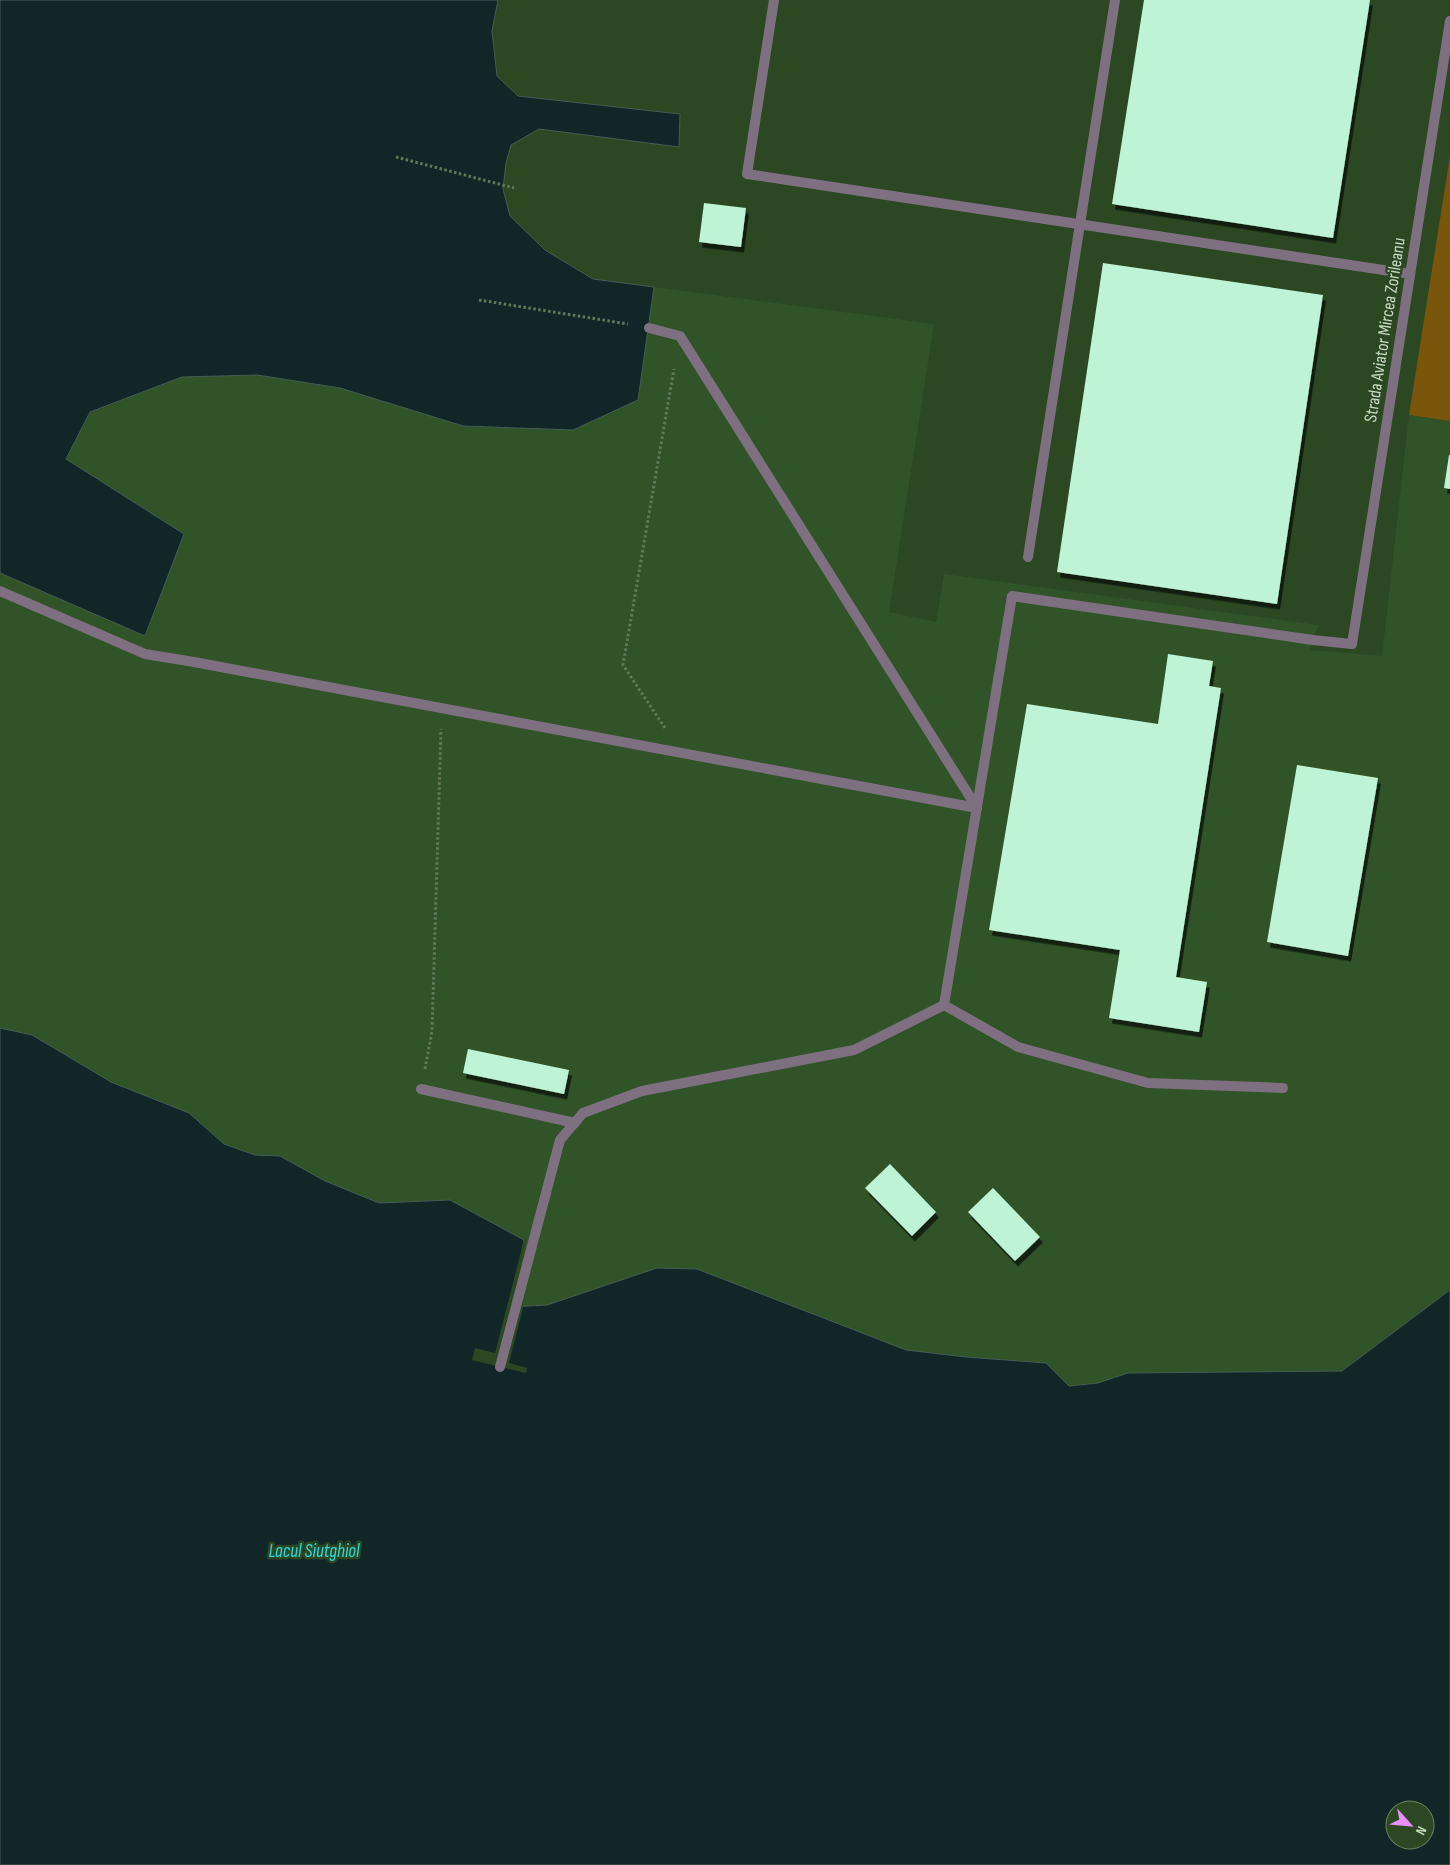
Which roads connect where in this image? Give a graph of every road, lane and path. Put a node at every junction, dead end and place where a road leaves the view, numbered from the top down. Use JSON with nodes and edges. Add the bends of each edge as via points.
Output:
{"nodes":[{"id":1,"x":774,"y":0,"type":"edge"},
{"id":2,"x":1115,"y":0,"type":"edge"},
{"id":3,"x":1450,"y":21,"type":"edge"},
{"id":4,"x":396,"y":157,"type":"dead end"},
{"id":5,"x":514,"y":188,"type":"dead end"},
{"id":6,"x":1079,"y":225,"type":"junction"},
{"id":7,"x":1410,"y":274,"type":"junction"},
{"id":8,"x":479,"y":300,"type":"dead end"},
{"id":9,"x":649,"y":328,"type":"joint"},
{"id":10,"x":680,"y":336,"type":"junction"},
{"id":11,"x":1028,"y":556,"type":"dead end"},
{"id":12,"x":0,"y":591,"type":"edge"},
{"id":13,"x":442,"y":708,"type":"junction"},
{"id":14,"x":682,"y":753,"type":"junction"},
{"id":15,"x":977,"y":808,"type":"junction"},
{"id":16,"x":944,"y":1005,"type":"junction"},
{"id":17,"x":1283,"y":1088,"type":"dead end"},
{"id":18,"x":422,"y":1089,"type":"joint"},
{"id":19,"x":575,"y":1123,"type":"junction"},
{"id":20,"x":500,"y":1367,"type":"dead end"}],
"edges":[{"from":1,"to":6,"type":"street","via":[[747,174]]},
{"from":2,"to":6,"type":"street"},
{"from":3,"to":7,"type":"street","name":"Strada Aviator Mircea Zorileanu"},
{"from":4,"to":5,"type":"path"},
{"from":6,"to":7,"type":"street"},
{"from":6,"to":11,"type":"street"},
{"from":7,"to":15,"type":"street","name":"Strada Aviator Mircea Zorileanu","via":[[1352,644],[1012,596]]},
{"from":8,"to":9,"type":"path"},
{"from":9,"to":10,"type":"street"},
{"from":10,"to":14,"type":"path","via":[[623,665]]},
{"from":10,"to":15,"type":"street"},
{"from":12,"to":13,"type":"street","via":[[144,654]]},
{"from":13,"to":14,"type":"street"},
{"from":13,"to":18,"type":"path","via":[[432,1031]]},
{"from":14,"to":15,"type":"street"},
{"from":15,"to":16,"type":"street"},
{"from":16,"to":17,"type":"street","via":[[1018,1047],[1148,1083]]},
{"from":16,"to":19,"type":"street","via":[[854,1050],[642,1091],[583,1113]]},
{"from":18,"to":19,"type":"street"},
{"from":19,"to":20,"type":"street","via":[[560,1140]]}]}
